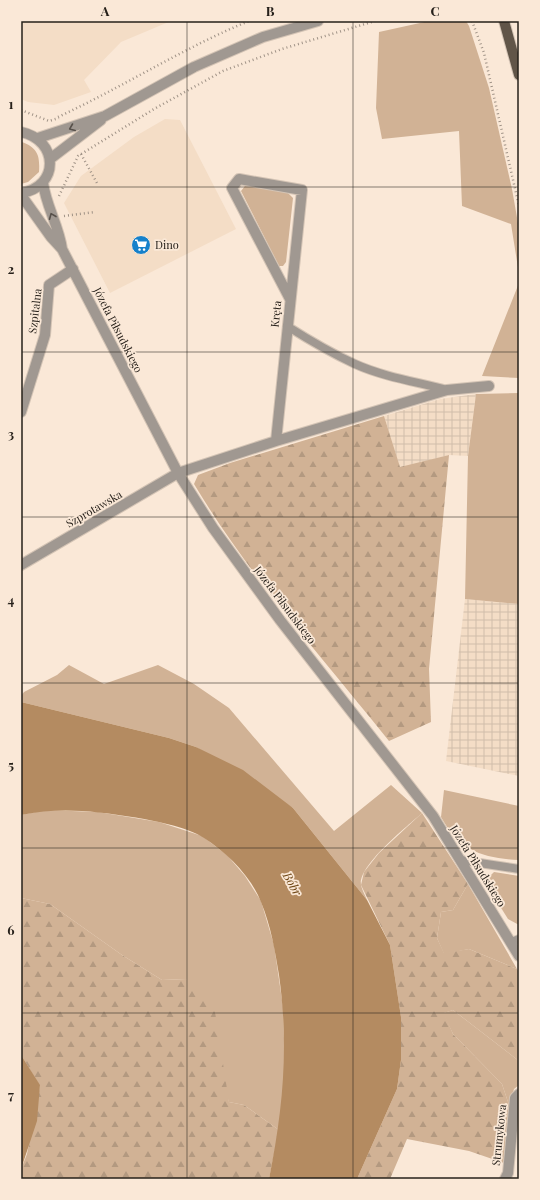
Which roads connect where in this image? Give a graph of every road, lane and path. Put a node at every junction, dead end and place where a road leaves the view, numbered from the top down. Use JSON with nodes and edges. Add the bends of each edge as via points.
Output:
{"nodes":[{"id":1,"x":249,"y":21,"type":"edge"},
{"id":2,"x":318,"y":21,"type":"edge"},
{"id":3,"x":375,"y":21,"type":"edge"},
{"id":4,"x":472,"y":21,"type":"edge"},
{"id":5,"x":504,"y":21,"type":"edge"},
{"id":6,"x":519,"y":75,"type":"edge"},
{"id":7,"x":105,"y":116,"type":"junction"},
{"id":8,"x":58,"y":117,"type":"dead end"},
{"id":9,"x":21,"y":132,"type":"edge"},
{"id":10,"x":38,"y":138,"type":"junction"},
{"id":11,"x":81,"y":154,"type":"junction"},
{"id":12,"x":50,"y":159,"type":"junction"},
{"id":13,"x":43,"y":183,"type":"junction"},
{"id":14,"x":97,"y":183,"type":"dead end"},
{"id":15,"x":21,"y":194,"type":"edge"},
{"id":16,"x":48,"y":206,"type":"junction"},
{"id":17,"x":519,"y":206,"type":"edge"},
{"id":18,"x":95,"y":212,"type":"dead end"},
{"id":19,"x":62,"y":217,"type":"dead end"},
{"id":20,"x":62,"y":249,"type":"junction"},
{"id":21,"x":73,"y":269,"type":"junction"},
{"id":22,"x":290,"y":299,"type":"junction"},
{"id":23,"x":287,"y":326,"type":"junction"},
{"id":24,"x":489,"y":386,"type":"dead end"},
{"id":25,"x":448,"y":390,"type":"junction"},
{"id":26,"x":21,"y":412,"type":"edge"},
{"id":27,"x":276,"y":441,"type":"junction"},
{"id":28,"x":178,"y":473,"type":"junction"},
{"id":29,"x":21,"y":565,"type":"edge"},
{"id":30,"x":460,"y":860,"type":"junction"},
{"id":31,"x":519,"y":869,"type":"edge"},
{"id":32,"x":515,"y":941,"type":"edge"},
{"id":33,"x":519,"y":956,"type":"edge"},
{"id":34,"x":519,"y":1094,"type":"edge"},
{"id":35,"x":505,"y":1179,"type":"edge"}],
"edges":[{"from":1,"to":8,"type":"path","via":[[203,41]]},
{"from":2,"to":7,"type":"street","via":[[263,38],[194,67]]},
{"from":3,"to":11,"type":"path","via":[[223,70]]},
{"from":4,"to":17,"type":"path","via":[[484,53]]},
{"from":5,"to":6,"type":"main road"},
{"from":7,"to":10,"type":"street","one_way":true},
{"from":7,"to":12,"type":"street"},
{"from":9,"to":10,"type":"street"},
{"from":10,"to":12,"type":"street","via":[[44,144]]},
{"from":11,"to":14,"type":"path"},
{"from":11,"to":16,"type":"path","via":[[56,202]]},
{"from":12,"to":13,"type":"street","via":[[49,172]]},
{"from":13,"to":15,"type":"street"},
{"from":13,"to":16,"type":"street"},
{"from":15,"to":20,"type":"street"},
{"from":20,"to":16,"type":"street","one_way":true,"via":[[60,234]]},
{"from":18,"to":19,"type":"path"},
{"from":20,"to":21,"type":"street","name":"Józefa Piłsudskiego"},
{"from":21,"to":26,"type":"street","name":"Szpitalna","via":[[49,285],[45,335]]},
{"from":21,"to":28,"type":"street","name":"Józefa Piłsudskiego"},
{"from":22,"to":22,"type":"street","name":"Kręta","via":[[302,190],[238,179],[232,188]]},
{"from":22,"to":23,"type":"street","name":"Kręta"},
{"from":23,"to":25,"type":"lane","via":[[356,365]]},
{"from":23,"to":27,"type":"street","name":"Kręta"},
{"from":24,"to":25,"type":"street"},
{"from":25,"to":27,"type":"street"},
{"from":27,"to":28,"type":"street"},
{"from":28,"to":29,"type":"street","name":"Szprotawska"},
{"from":28,"to":30,"type":"street","name":"Józefa Piłsudskiego","via":[[280,620],[433,816]]},
{"from":30,"to":31,"type":"lane"},
{"from":30,"to":32,"type":"street","name":"Józefa Piłsudskiego"},
{"from":32,"to":33,"type":"street","name":"Józefa Piłsudskiego"},
{"from":34,"to":35,"type":"street","name":"Strumykowa","via":[[515,1098],[508,1173]]}]}
